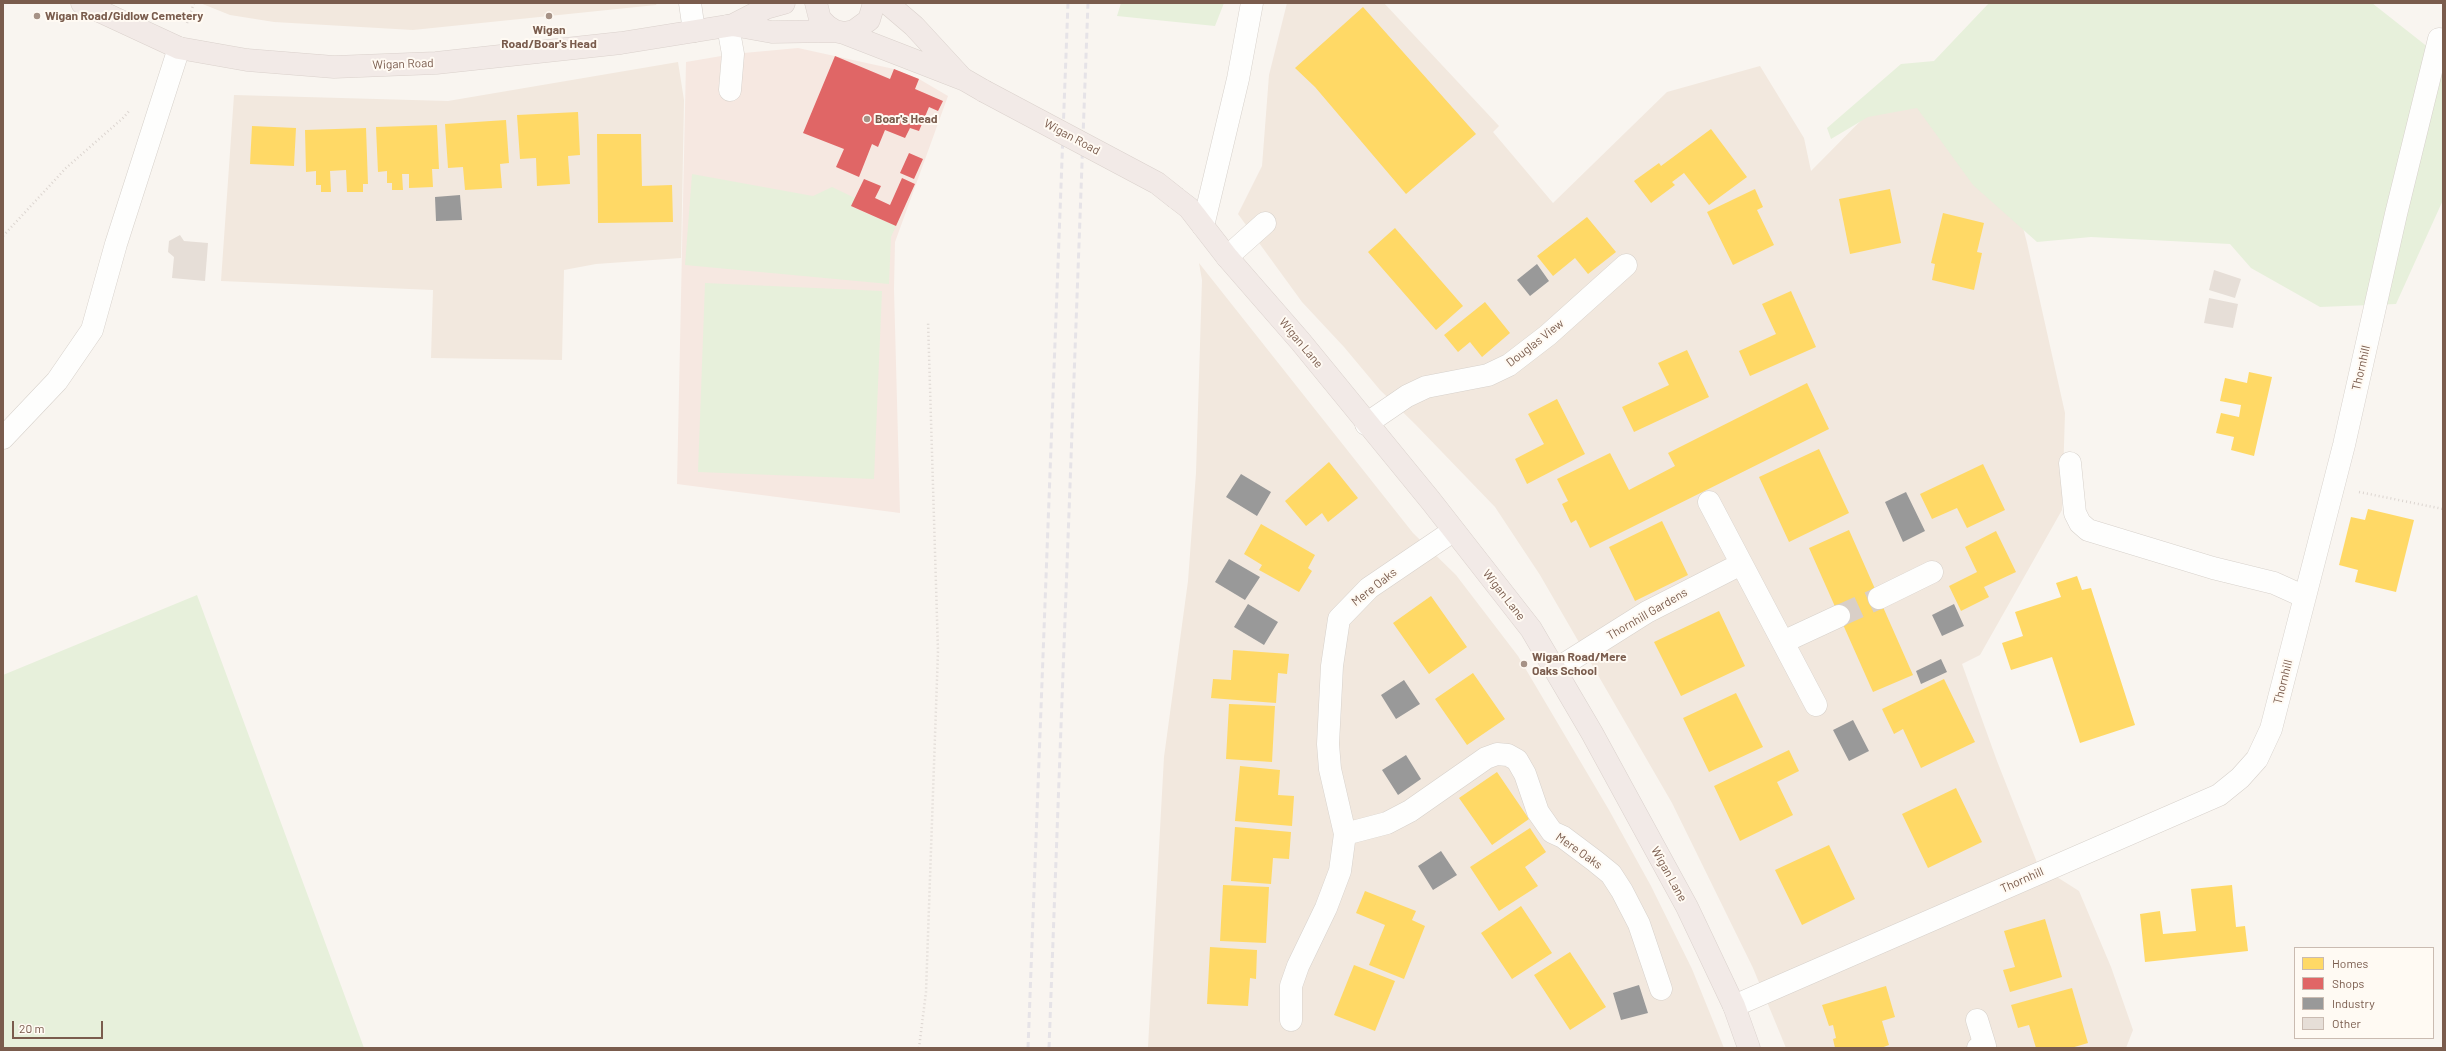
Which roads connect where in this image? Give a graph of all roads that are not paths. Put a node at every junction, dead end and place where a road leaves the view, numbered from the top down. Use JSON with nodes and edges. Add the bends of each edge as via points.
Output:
{"nodes":[{"id":1,"x":82,"y":3,"type":"edge"},
{"id":2,"x":690,"y":3,"type":"edge"},
{"id":3,"x":784,"y":3,"type":"edge"},
{"id":4,"x":816,"y":3,"type":"edge"},
{"id":5,"x":874,"y":3,"type":"edge"},
{"id":6,"x":887,"y":3,"type":"edge"},
{"id":7,"x":1252,"y":3,"type":"edge"},
{"id":8,"x":730,"y":26,"type":"junction"},
{"id":9,"x":694,"y":31,"type":"junction"},
{"id":10,"x":840,"y":32,"type":"junction"},
{"id":11,"x":2439,"y":39,"type":"dead end"},
{"id":12,"x":179,"y":48,"type":"junction"},
{"id":13,"x":965,"y":80,"type":"junction"},
{"id":14,"x":730,"y":90,"type":"dead end"},
{"id":15,"x":1176,"y":198,"type":"joint"},
{"id":16,"x":1264,"y":223,"type":"dead end"},
{"id":17,"x":1203,"y":226,"type":"junction"},
{"id":18,"x":1227,"y":257,"type":"junction"},
{"id":19,"x":1626,"y":265,"type":"dead end"},
{"id":20,"x":1366,"y":424,"type":"junction"},
{"id":21,"x":3,"y":438,"type":"edge"},
{"id":22,"x":2070,"y":463,"type":"dead end"},
{"id":23,"x":1709,"y":502,"type":"dead end"},
{"id":24,"x":1453,"y":531,"type":"junction"},
{"id":25,"x":1741,"y":564,"type":"junction"},
{"id":26,"x":1932,"y":572,"type":"dead end"},
{"id":27,"x":1879,"y":598,"type":"tunnel mouth"},
{"id":28,"x":2305,"y":598,"type":"junction"},
{"id":29,"x":1840,"y":616,"type":"tunnel mouth"},
{"id":30,"x":1783,"y":642,"type":"junction"},
{"id":31,"x":1555,"y":670,"type":"junction"},
{"id":32,"x":1816,"y":705,"type":"dead end"},
{"id":33,"x":1346,"y":834,"type":"junction"},
{"id":34,"x":1661,"y":989,"type":"dead end"},
{"id":35,"x":1734,"y":1006,"type":"junction"},
{"id":36,"x":1291,"y":1020,"type":"dead end"},
{"id":37,"x":1978,"y":1020,"type":"dead end"},
{"id":38,"x":1749,"y":1048,"type":"edge"},
{"id":39,"x":1978,"y":1048,"type":"edge"}],
"edges":[{"from":1,"to":12,"type":"highway","name":"Wigan Road"},
{"from":2,"to":9,"type":"street"},
{"from":3,"to":8,"type":"highway","name":"Wigan Road","via":[[766,8]]},
{"from":4,"to":10,"type":"highway","via":[[820,19]]},
{"from":5,"to":10,"type":"highway","via":[[869,20],[854,31]]},
{"from":6,"to":13,"type":"highway","name":"Wigan Road","via":[[914,26]]},
{"from":7,"to":17,"type":"street","via":[[1238,79]]},
{"from":8,"to":9,"type":"highway","name":"Wigan Road"},
{"from":8,"to":10,"type":"highway","name":"Wigan Road","via":[[772,32]]},
{"from":8,"to":14,"type":"street","via":[[733,54]]},
{"from":9,"to":12,"type":"highway","name":"Wigan Road","via":[[621,43],[436,63],[334,67],[247,60]]},
{"from":10,"to":13,"type":"highway","name":"Wigan Road"},
{"from":11,"to":28,"type":"street","name":"Thornhill"},
{"from":12,"to":21,"type":"street","via":[[116,244],[92,330],[57,381]]},
{"from":13,"to":15,"type":"highway","name":"Wigan Road","bridge":true,"via":[[1157,183]]},
{"from":15,"to":17,"type":"highway","name":"Wigan Lane","via":[[1189,208]]},
{"from":16,"to":18,"type":"street"},
{"from":17,"to":18,"type":"highway","name":"Wigan Lane"},
{"from":18,"to":20,"type":"highway","name":"Wigan Lane","via":[[1301,342]]},
{"from":19,"to":20,"type":"street","name":"Douglas View","via":[[1548,335],[1509,365],[1488,375],[1426,387],[1407,396]]},
{"from":20,"to":24,"type":"highway","name":"Wigan Lane"},
{"from":22,"to":28,"type":"street","via":[[2075,513],[2080,523],[2088,530],[2206,566],[2274,583]]},
{"from":23,"to":25,"type":"street"},
{"from":24,"to":31,"type":"highway","name":"Wigan Lane","via":[[1531,629]]},
{"from":24,"to":33,"type":"street","name":"Mere Oaks","via":[[1369,588],[1339,619],[1332,666],[1328,744],[1330,769]]},
{"from":25,"to":30,"type":"street"},
{"from":25,"to":31,"type":"street","name":"Thornhill Gardens","via":[[1647,612]]},
{"from":26,"to":27,"type":"street"},
{"from":28,"to":35,"type":"street","name":"Thornhill","via":[[2271,729],[2257,759],[2240,778],[2219,794]]},
{"from":29,"to":30,"type":"street"},
{"from":30,"to":32,"type":"street"},
{"from":31,"to":35,"type":"highway","name":"Wigan Lane","via":[[1687,907]]},
{"from":33,"to":34,"type":"street","name":"Mere Oaks","via":[[1387,823],[1410,811],[1486,758],[1497,754],[1508,755],[1517,760],[1525,774],[1538,812],[1552,832],[1563,837],[1611,874],[1638,924]]},
{"from":33,"to":36,"type":"street","name":"Mere Oaks","via":[[1340,871],[1291,986]]},
{"from":35,"to":38,"type":"highway","name":"Wigan Lane"},
{"from":37,"to":39,"type":"street","via":[[1985,1046]]}]}
